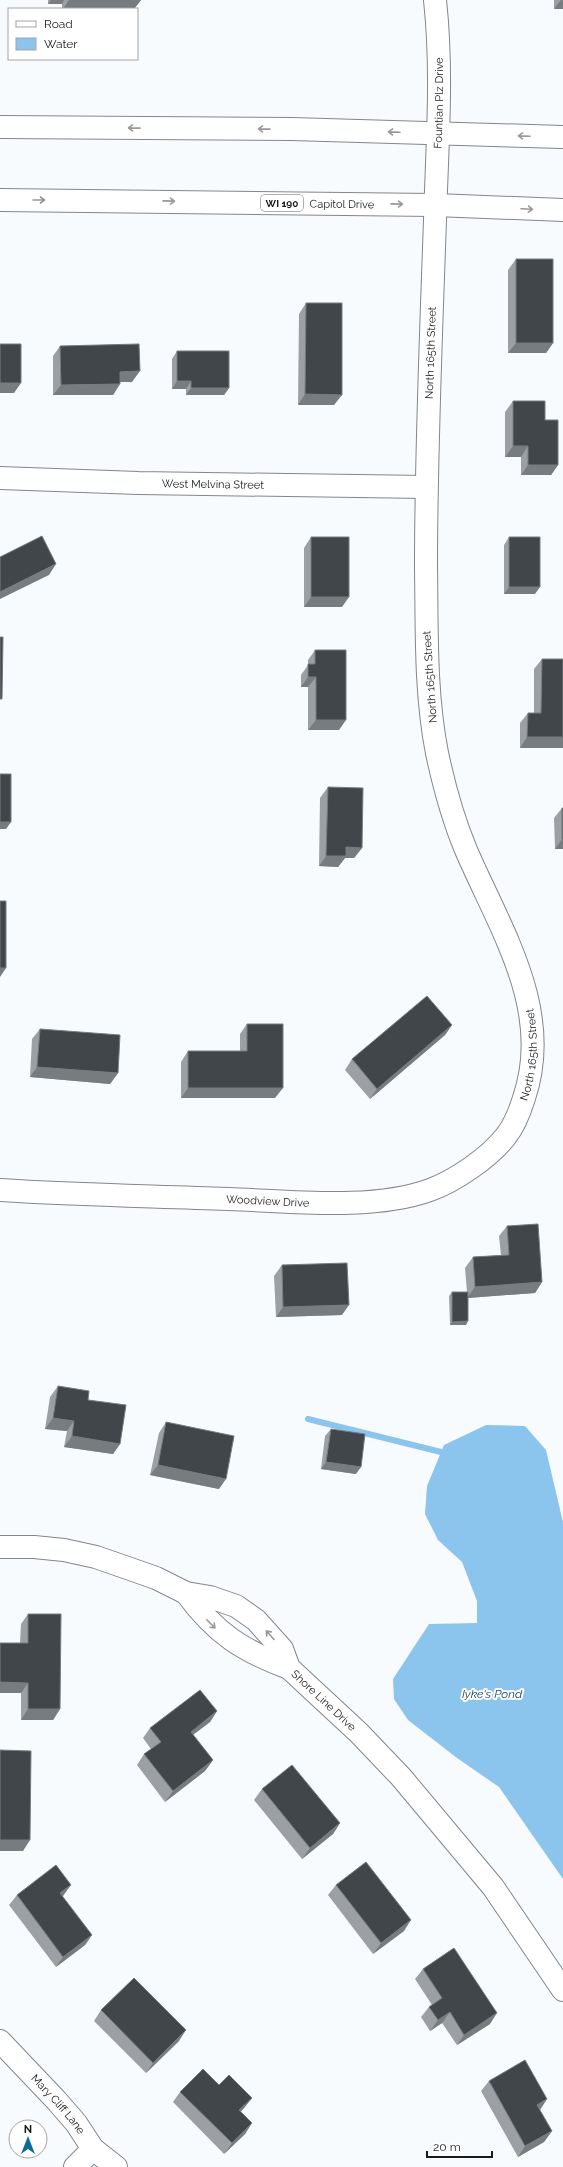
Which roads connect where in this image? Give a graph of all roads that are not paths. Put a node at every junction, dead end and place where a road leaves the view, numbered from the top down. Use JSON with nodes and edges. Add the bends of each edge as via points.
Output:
{"nodes":[{"id":1,"x":435,"y":0,"type":"edge"},
{"id":2,"x":0,"y":127,"type":"edge"},
{"id":3,"x":438,"y":134,"type":"junction"},
{"id":4,"x":563,"y":137,"type":"edge"},
{"id":5,"x":0,"y":200,"type":"edge"},
{"id":6,"x":435,"y":205,"type":"junction"},
{"id":7,"x":563,"y":210,"type":"edge"},
{"id":8,"x":0,"y":478,"type":"edge"},
{"id":9,"x":426,"y":487,"type":"junction"},
{"id":10,"x":511,"y":1127,"type":"joint"},
{"id":11,"x":0,"y":1190,"type":"edge"},
{"id":12,"x":0,"y":1547,"type":"edge"},
{"id":13,"x":186,"y":1593,"type":"junction"},
{"id":14,"x":290,"y":1668,"type":"junction"},
{"id":15,"x":563,"y":1990,"type":"edge"},
{"id":16,"x":0,"y":2041,"type":"edge"},
{"id":17,"x":93,"y":2149,"type":"junction"},
{"id":18,"x":75,"y":2167,"type":"edge"},
{"id":19,"x":116,"y":2167,"type":"edge"}],
"edges":[{"from":1,"to":3,"type":"street","name":"Fountian Plz Drive","via":[[439,88]]},
{"from":3,"to":2,"type":"street","one_way":true,"via":[[292,129]]},
{"from":4,"to":3,"type":"street","one_way":true},
{"from":3,"to":6,"type":"street","name":"Fountian Plz Drive"},
{"from":5,"to":6,"type":"street","name":"Capitol Drive","number":"WI 190","one_way":true},
{"from":6,"to":7,"type":"street","name":"Capitol Drive","number":"WI 190","one_way":true},
{"from":6,"to":9,"type":"street","name":"North 165th Street"},
{"from":8,"to":9,"type":"street","name":"West Melvina Street","via":[[138,483]]},
{"from":9,"to":10,"type":"street","name":"North 165th Street","via":[[427,651],[430,701],[438,754],[462,840],[522,976],[532,1017],[535,1049],[530,1082]]},
{"from":10,"to":11,"type":"street","name":"Woodview Drive","via":[[506,1137],[479,1162],[458,1176],[431,1190],[374,1201],[279,1202]]},
{"from":12,"to":13,"type":"street","name":"Shore Line Drive","via":[[42,1548],[96,1557],[156,1578]]},
{"from":13,"to":14,"type":"street","one_way":true,"via":[[218,1631],[265,1659]]},
{"from":14,"to":13,"type":"street","name":"Shore Line Drive","one_way":true,"via":[[282,1649],[256,1620],[236,1606],[210,1597]]},
{"from":14,"to":15,"type":"street","name":"Shore Line Drive","via":[[401,1777],[493,1887]]},
{"from":16,"to":17,"type":"street","name":"Mary Cliff Lane","via":[[76,2123]]},
{"from":17,"to":18,"type":"street"},
{"from":17,"to":19,"type":"street","name":"Mary Cliff Lane"}]}
